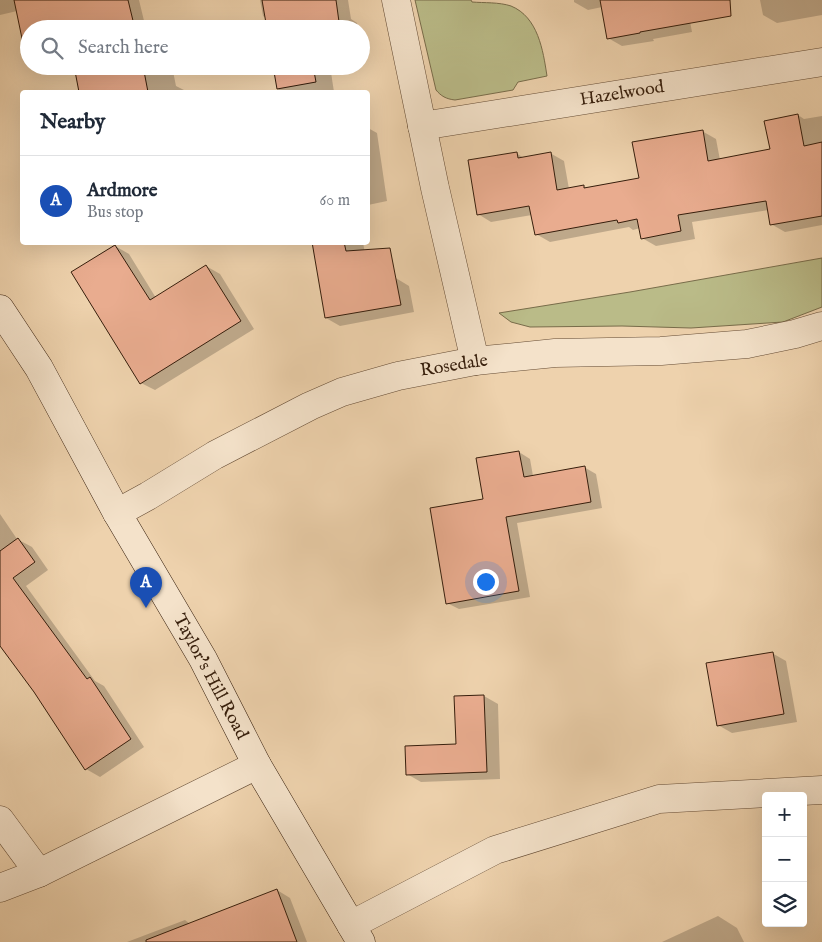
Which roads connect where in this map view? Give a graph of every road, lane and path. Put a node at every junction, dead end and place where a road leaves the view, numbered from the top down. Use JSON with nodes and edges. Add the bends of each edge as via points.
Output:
{"nodes":[{"id":1,"x":396,"y":0,"type":"edge"},
{"id":2,"x":822,"y":62,"type":"edge"},
{"id":3,"x":422,"y":126,"type":"junction"},
{"id":4,"x":0,"y":309,"type":"edge"},
{"id":5,"x":822,"y":326,"type":"edge"},
{"id":6,"x":476,"y":361,"type":"junction"},
{"id":7,"x":117,"y":513,"type":"junction"},
{"id":8,"x":257,"y":765,"type":"junction"},
{"id":9,"x":822,"y":790,"type":"edge"},
{"id":10,"x":0,"y":820,"type":"edge"},
{"id":11,"x":39,"y":873,"type":"junction"},
{"id":12,"x":0,"y":888,"type":"edge"},
{"id":13,"x":356,"y":934,"type":"edge"}],
"edges":[{"from":1,"to":3,"type":"street"},
{"from":2,"to":3,"type":"street","name":"Hazelwood"},
{"from":3,"to":6,"type":"street"},
{"from":4,"to":7,"type":"street","name":"Taylor's Hill Road","via":[[39,368]]},
{"from":5,"to":6,"type":"street","name":"Rosedale","via":[[747,344]]},
{"from":6,"to":7,"type":"street","name":"Rosedale","via":[[398,376],[342,392],[215,455]]},
{"from":7,"to":8,"type":"street","name":"Taylor's Hill Road","via":[[203,659]]},
{"from":8,"to":11,"type":"street"},
{"from":8,"to":13,"type":"street","name":"Taylor's Hill Road"},
{"from":9,"to":13,"type":"street","via":[[659,799],[495,850]]},
{"from":10,"to":11,"type":"street"},
{"from":11,"to":12,"type":"street"}]}
